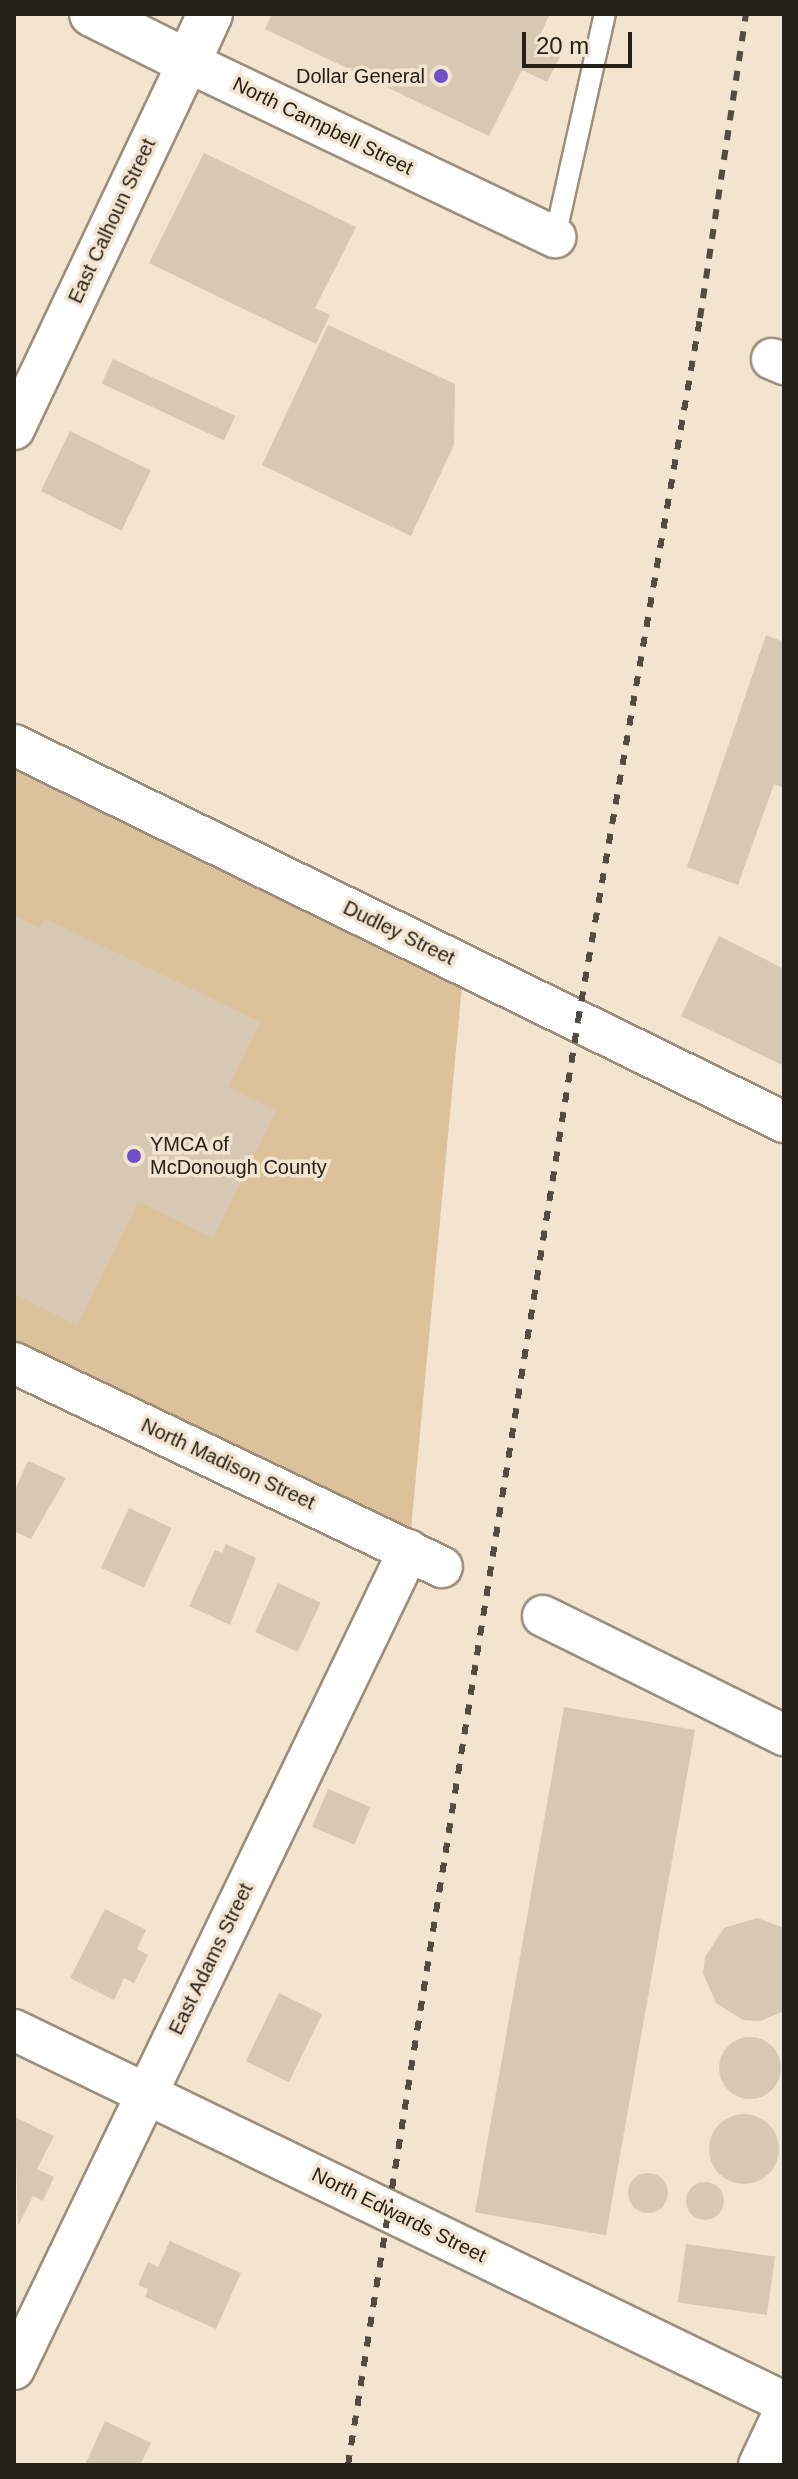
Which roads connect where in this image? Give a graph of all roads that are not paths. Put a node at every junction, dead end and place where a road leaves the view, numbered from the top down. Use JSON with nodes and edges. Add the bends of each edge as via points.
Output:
{"nodes":[{"id":1,"x":92,"y":14,"type":"edge"},
{"id":2,"x":210,"y":14,"type":"edge"},
{"id":3,"x":605,"y":14,"type":"edge"},
{"id":4,"x":188,"y":62,"type":"junction"},
{"id":5,"x":555,"y":237,"type":"joint"},
{"id":6,"x":14,"y":429,"type":"edge"},
{"id":7,"x":14,"y":745,"type":"edge"},
{"id":8,"x":784,"y":1122,"type":"edge"},
{"id":9,"x":14,"y":1363,"type":"edge"},
{"id":10,"x":426,"y":1558,"type":"joint"},
{"id":11,"x":543,"y":1616,"type":"dead end"},
{"id":12,"x":784,"y":1735,"type":"edge"},
{"id":13,"x":14,"y":2030,"type":"edge"},
{"id":14,"x":146,"y":2094,"type":"junction"},
{"id":15,"x":14,"y":2369,"type":"edge"},
{"id":16,"x":784,"y":2402,"type":"edge"},
{"id":17,"x":784,"y":2412,"type":"edge"},
{"id":18,"x":759,"y":2465,"type":"edge"}],
"edges":[{"from":1,"to":4,"type":"highway","name":"North Campbell Street"},
{"from":2,"to":4,"type":"highway","name":"East Calhoun Street"},
{"from":3,"to":5,"type":"lane"},
{"from":4,"to":5,"type":"street","name":"North Campbell Street"},
{"from":4,"to":6,"type":"street","name":"East Calhoun Street"},
{"from":7,"to":8,"type":"street","name":"Dudley Street"},
{"from":9,"to":10,"type":"street","name":"North Madison Street"},
{"from":10,"to":14,"type":"street","name":"East Adams Street"},
{"from":11,"to":12,"type":"street"},
{"from":13,"to":14,"type":"street","name":"North Edwards Street"},
{"from":14,"to":15,"type":"street","name":"East Adams Street"},
{"from":14,"to":16,"type":"street","name":"North Edwards Street"},
{"from":17,"to":18,"type":"street"}]}
